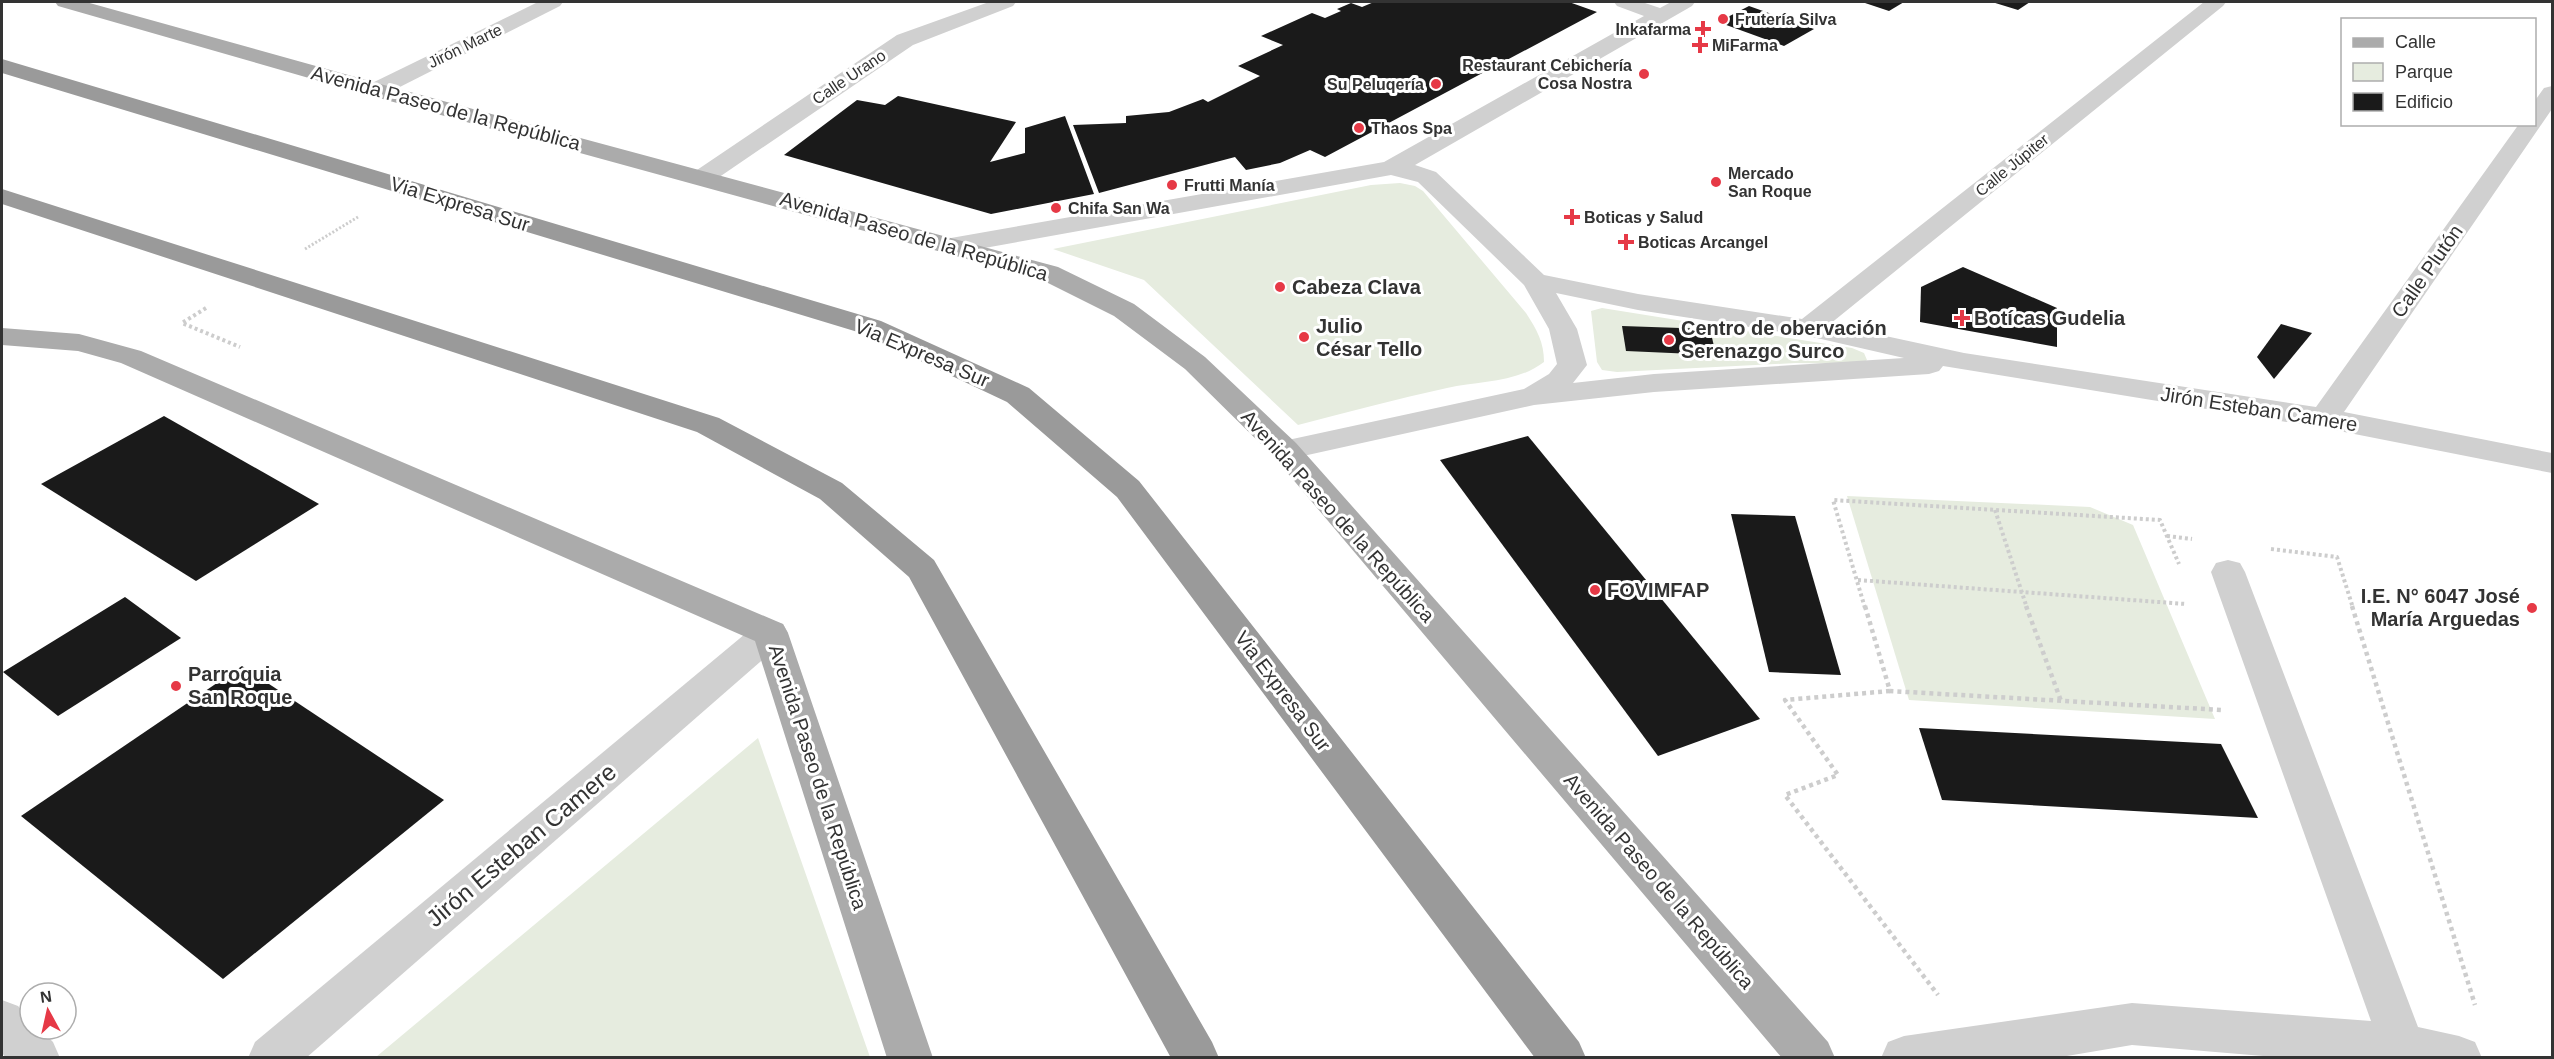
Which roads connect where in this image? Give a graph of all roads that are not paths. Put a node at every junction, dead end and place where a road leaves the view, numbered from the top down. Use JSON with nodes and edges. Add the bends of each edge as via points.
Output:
{"nodes":[{"id":1,"x":64,"y":2,"type":"edge"},
{"id":2,"x":553,"y":2,"type":"edge"},
{"id":3,"x":1006,"y":2,"type":"edge"},
{"id":4,"x":1624,"y":2,"type":"edge"},
{"id":5,"x":1684,"y":2,"type":"edge"},
{"id":6,"x":2216,"y":2,"type":"edge"},
{"id":7,"x":1660,"y":15,"type":"junction"},
{"id":8,"x":2,"y":66,"type":"edge"},
{"id":9,"x":376,"y":90,"type":"junction"},
{"id":10,"x":2553,"y":93,"type":"edge"},
{"id":11,"x":2536,"y":118,"type":"edge"},
{"id":12,"x":2530,"y":126,"type":"edge"},
{"id":13,"x":1391,"y":168,"type":"junction"},
{"id":14,"x":704,"y":177,"type":"junction"},
{"id":15,"x":2,"y":196,"type":"edge"},
{"id":16,"x":951,"y":246,"type":"junction"},
{"id":17,"x":1535,"y":281,"type":"junction"},
{"id":18,"x":1808,"y":328,"type":"junction"},
{"id":19,"x":2,"y":337,"type":"edge"},
{"id":20,"x":1964,"y":362,"type":"junction"},
{"id":21,"x":1533,"y":396,"type":"junction"},
{"id":22,"x":2324,"y":418,"type":"junction"},
{"id":23,"x":1285,"y":450,"type":"junction"},
{"id":24,"x":2553,"y":463,"type":"edge"},
{"id":25,"x":2228,"y":572,"type":"dead end"},
{"id":26,"x":770,"y":633,"type":"junction"},
{"id":27,"x":2,"y":1021,"type":"edge"},
{"id":28,"x":2402,"y":1045,"type":"junction"},
{"id":29,"x":37,"y":1058,"type":"edge"},
{"id":30,"x":272,"y":1058,"type":"edge"},
{"id":31,"x":910,"y":1058,"type":"edge"},
{"id":32,"x":1196,"y":1058,"type":"edge"},
{"id":33,"x":1563,"y":1058,"type":"edge"},
{"id":34,"x":1812,"y":1058,"type":"edge"},
{"id":35,"x":1904,"y":1058,"type":"edge"},
{"id":36,"x":2459,"y":1058,"type":"edge"}],
"edges":[{"from":1,"to":9,"type":"main road","name":"Avenida Paseo de la República"},
{"from":2,"to":9,"type":"street","name":"Jirón Marte"},
{"from":3,"to":14,"type":"street","name":"Calle Urano","via":[[905,40]]},
{"from":4,"to":7,"type":"street"},
{"from":5,"to":7,"type":"street"},
{"from":6,"to":18,"type":"street","name":"Calle Júpiter"},
{"from":7,"to":13,"type":"street"},
{"from":8,"to":33,"type":"highway","name":"Via Expresa Sur","via":[[871,327],[1018,395],[1128,489]]},
{"from":9,"to":14,"type":"main road","name":"Avenida Paseo de la República"},
{"from":10,"to":11,"type":"street"},
{"from":12,"to":22,"type":"street","name":"Calle Plutón"},
{"from":13,"to":16,"type":"street"},
{"from":13,"to":17,"type":"street","via":[[1427,177]]},
{"from":14,"to":16,"type":"main road","name":"Avenida Paseo de la República"},
{"from":15,"to":32,"type":"highway","via":[[708,425],[831,491],[922,569]]},
{"from":16,"to":23,"type":"main road","name":"Avenida Paseo de la República","via":[[1049,273],[1124,310],[1195,363]]},
{"from":17,"to":18,"type":"street","name":"Jirón Esteban Camere","via":[[1638,302]]},
{"from":17,"to":21,"type":"street","via":[[1563,329],[1572,365],[1559,380]]},
{"from":18,"to":20,"type":"street","name":"Jirón Esteban Camere"},
{"from":19,"to":26,"type":"main road","name":"Avenida Paseo de la República","via":[[79,343],[131,357]]},
{"from":20,"to":21,"type":"street","name":"Jirón Esteban Camere","via":[[1654,383]]},
{"from":20,"to":22,"type":"street","name":"Jirón Esteban Camere"},
{"from":21,"to":23,"type":"street"},
{"from":22,"to":24,"type":"street","name":"Jirón Esteban Camere"},
{"from":23,"to":34,"type":"main road","name":"Avenida Paseo de la República"},
{"from":25,"to":28,"type":"street"},
{"from":26,"to":30,"type":"street","name":"Jirón Esteban Camere"},
{"from":26,"to":31,"type":"main road","name":"Avenida Paseo de la República"},
{"from":27,"to":29,"type":"street"},
{"from":28,"to":35,"type":"street","via":[[2132,1024]]},
{"from":28,"to":36,"type":"street"}]}
